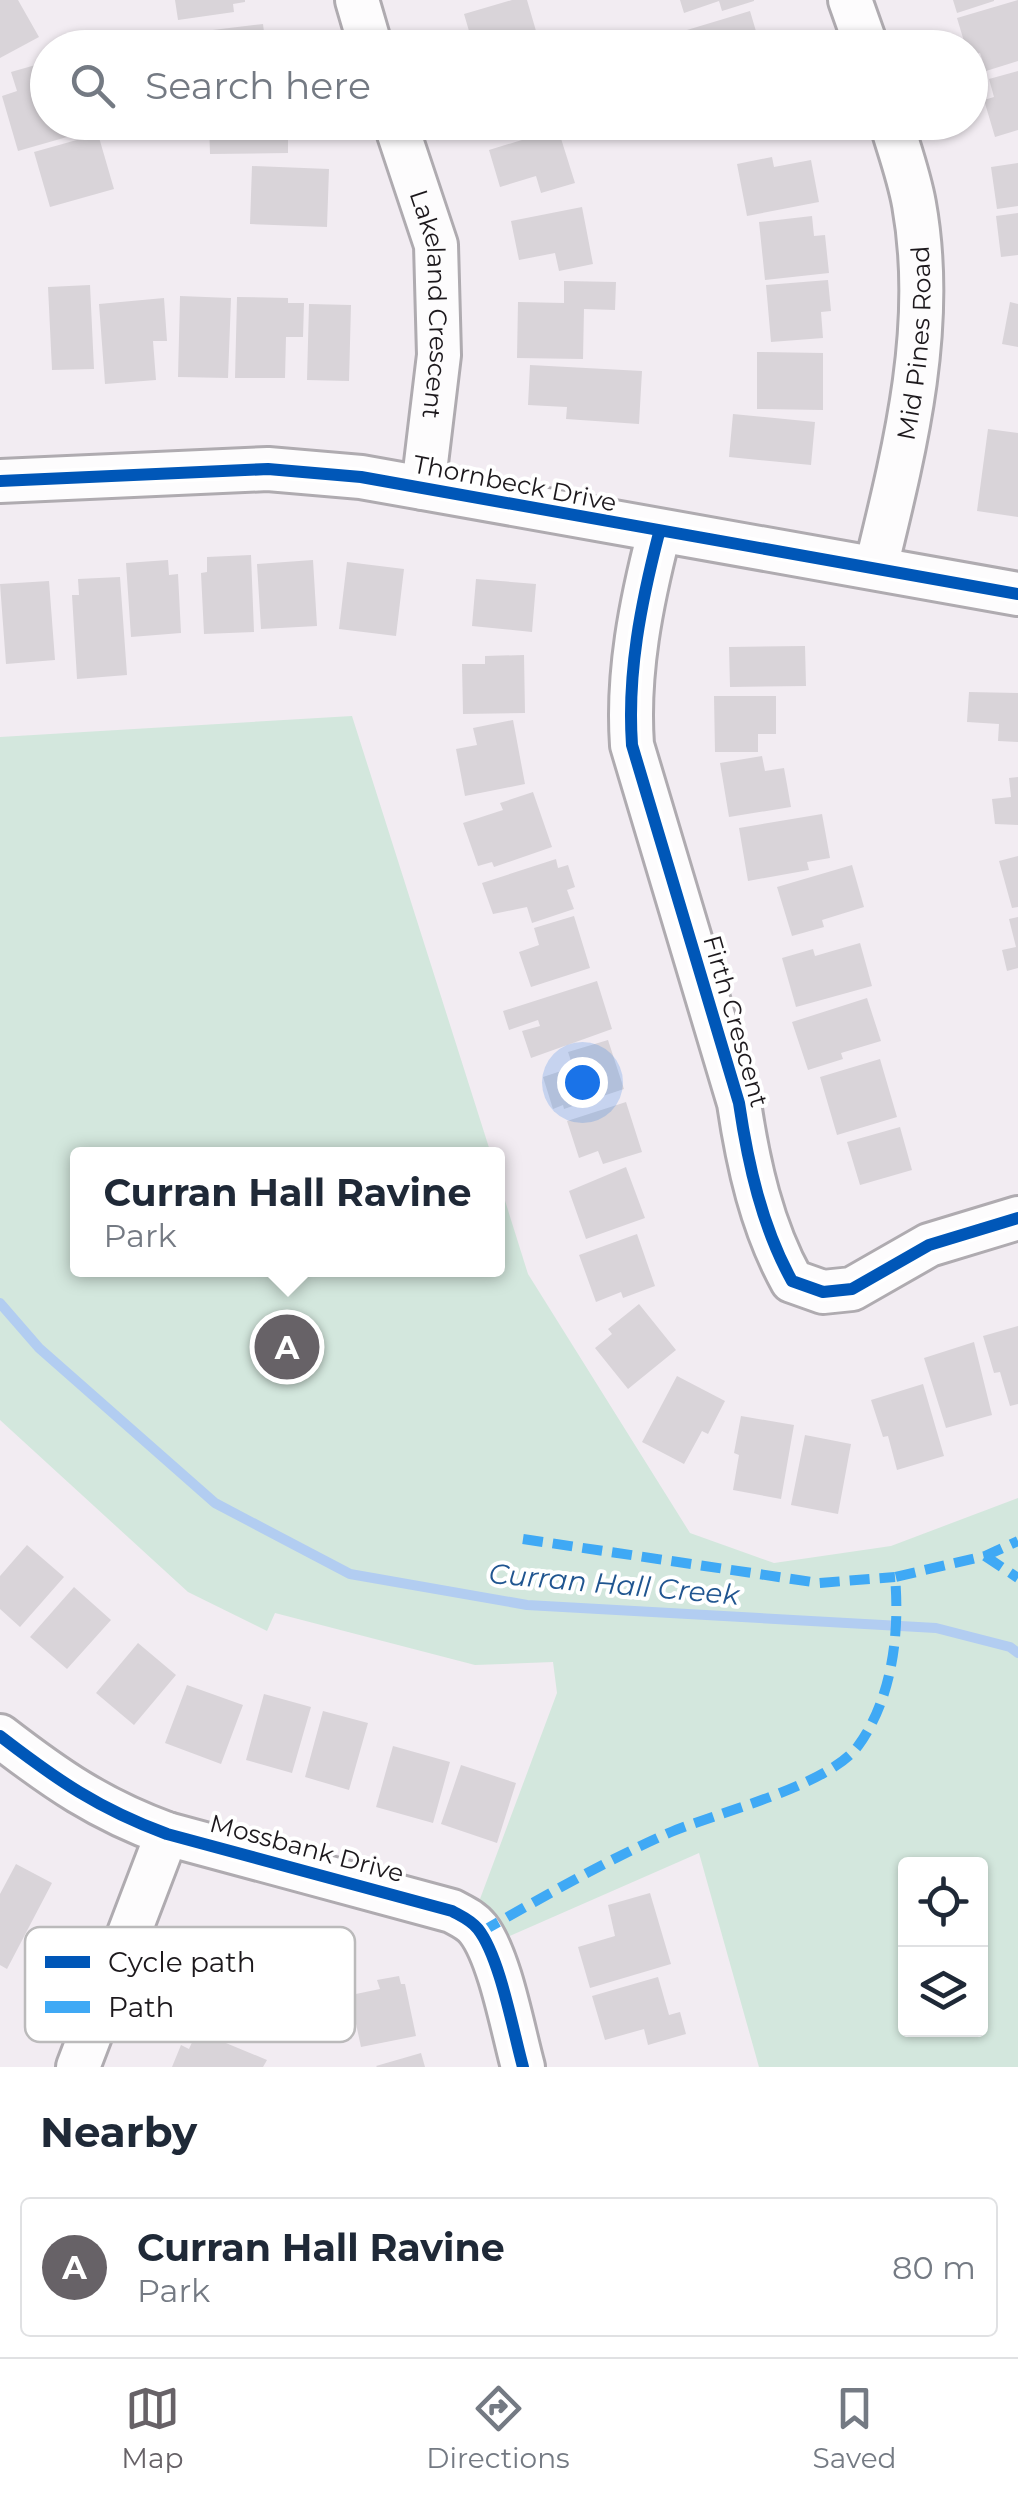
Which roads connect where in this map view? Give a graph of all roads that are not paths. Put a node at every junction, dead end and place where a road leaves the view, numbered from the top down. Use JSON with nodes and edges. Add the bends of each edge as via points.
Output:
{"nodes":[{"id":1,"x":357,"y":0,"type":"edge"},
{"id":2,"x":850,"y":0,"type":"edge"},
{"id":3,"x":366,"y":30,"type":"edge"},
{"id":4,"x":861,"y":30,"type":"edge"},
{"id":5,"x":401,"y":140,"type":"edge"},
{"id":6,"x":897,"y":140,"type":"edge"},
{"id":7,"x":0,"y":481,"type":"edge"},
{"id":8,"x":423,"y":488,"type":"junction"},
{"id":9,"x":659,"y":532,"type":"junction"},
{"id":10,"x":876,"y":567,"type":"junction"},
{"id":11,"x":1018,"y":594,"type":"edge"},
{"id":12,"x":1018,"y":1218,"type":"edge"},
{"id":13,"x":0,"y":1736,"type":"edge"},
{"id":14,"x":166,"y":1834,"type":"junction"},
{"id":15,"x":131,"y":1927,"type":"edge"},
{"id":16,"x":87,"y":2042,"type":"edge"},
{"id":17,"x":78,"y":2067,"type":"edge"},
{"id":18,"x":523,"y":2067,"type":"edge"}],
"edges":[{"from":1,"to":3,"type":"street"},
{"from":2,"to":4,"type":"street"},
{"from":5,"to":8,"type":"street","name":"Lakeland Crescent","via":[[436,245],[439,355]]},
{"from":6,"to":10,"type":"street","name":"Mid Pines Road","via":[[914,203],[922,319],[918,370]]},
{"from":7,"to":8,"type":"street","name":"Thornbeck Drive","via":[[268,469]]},
{"from":8,"to":9,"type":"street","name":"Thornbeck Drive"},
{"from":9,"to":10,"type":"street","name":"Thornbeck Drive"},
{"from":9,"to":12,"type":"street","name":"Firth Crescent","via":[[634,652],[632,745],[777,1254],[792,1281],[824,1292],[852,1289],[929,1245]]},
{"from":10,"to":11,"type":"street","name":"Thornbeck Drive"},
{"from":13,"to":14,"type":"street","name":"Mossbank Drive","via":[[67,1787]]},
{"from":14,"to":15,"type":"street"},
{"from":14,"to":18,"type":"street","name":"Mossbank Drive","via":[[393,1893],[471,1921],[491,1953]]},
{"from":16,"to":17,"type":"street"}]}
